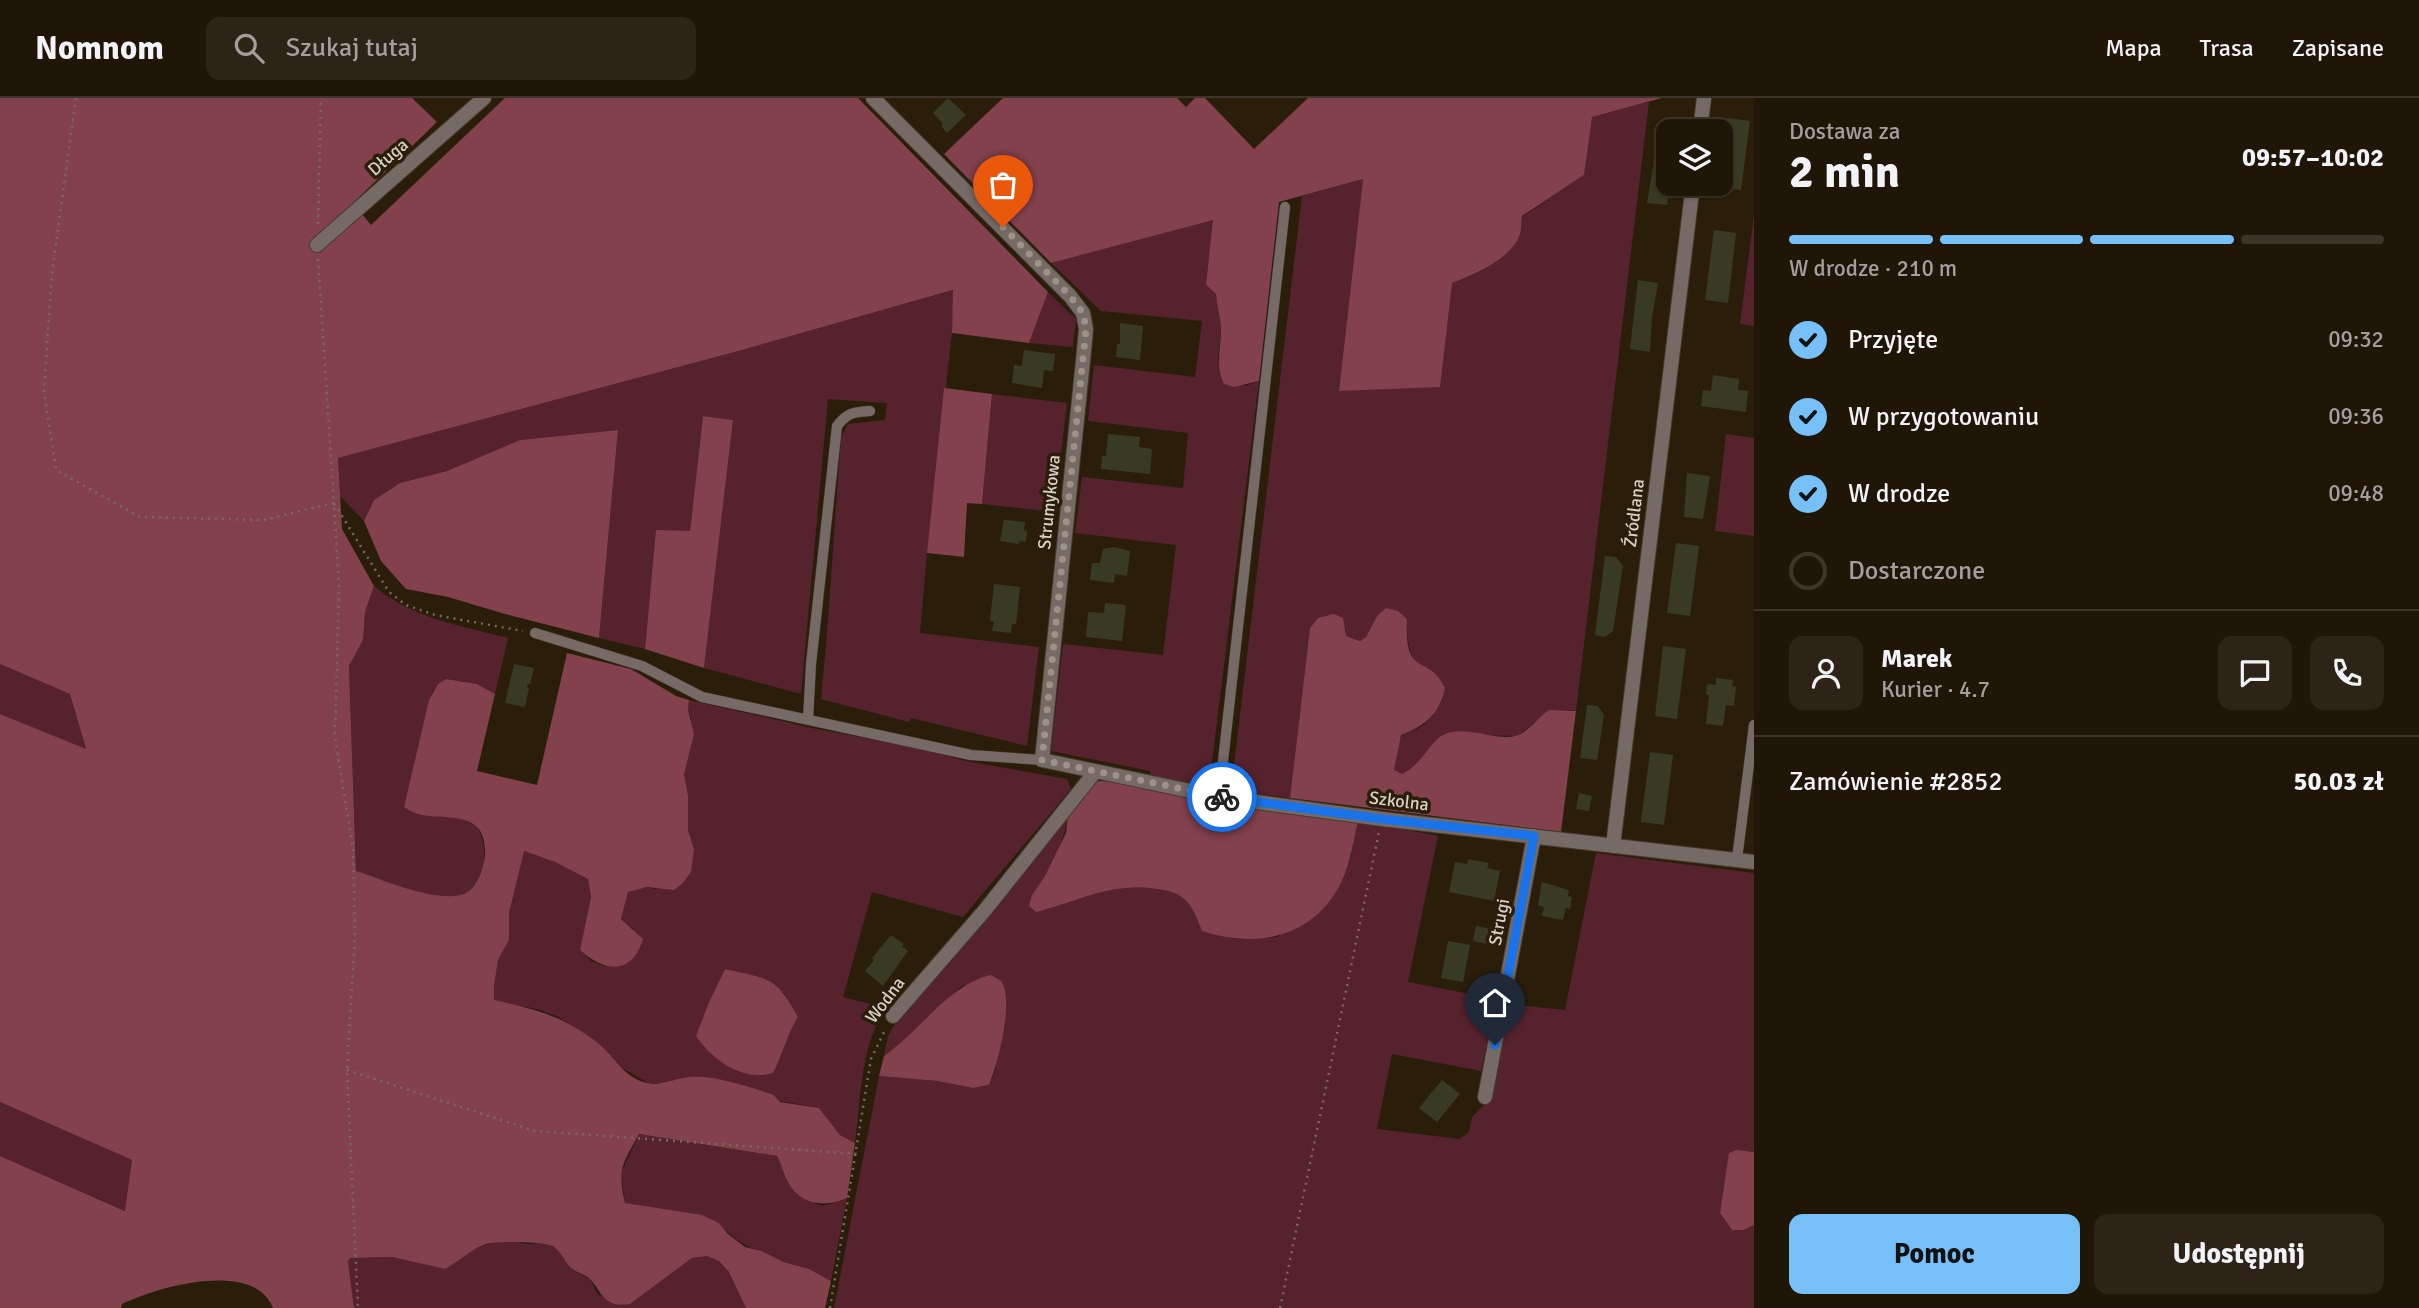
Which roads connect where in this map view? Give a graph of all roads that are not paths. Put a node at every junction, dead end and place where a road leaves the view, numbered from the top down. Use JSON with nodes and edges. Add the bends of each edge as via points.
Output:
{"nodes":[{"id":1,"x":484,"y":98,"type":"edge"},
{"id":2,"x":873,"y":98,"type":"edge"},
{"id":3,"x":1703,"y":98,"type":"edge"},
{"id":4,"x":1700,"y":119,"type":"edge"},
{"id":5,"x":1692,"y":196,"type":"edge"},
{"id":6,"x":1285,"y":206,"type":"dead end"},
{"id":7,"x":317,"y":245,"type":"road end"},
{"id":8,"x":870,"y":411,"type":"dead end"},
{"id":9,"x":534,"y":633,"type":"road end"},
{"id":10,"x":808,"y":720,"type":"junction"},
{"id":11,"x":1754,"y":725,"type":"edge"},
{"id":12,"x":1042,"y":760,"type":"junction"},
{"id":13,"x":1095,"y":772,"type":"junction"},
{"id":14,"x":1219,"y":797,"type":"junction"},
{"id":15,"x":1534,"y":836,"type":"junction"},
{"id":16,"x":1612,"y":846,"type":"junction"},
{"id":17,"x":1737,"y":859,"type":"junction"},
{"id":18,"x":1754,"y":862,"type":"edge"},
{"id":19,"x":894,"y":1016,"type":"road end"},
{"id":20,"x":1485,"y":1097,"type":"dead end"}],
"edges":[{"from":1,"to":7,"type":"street","name":"Długa"},
{"from":2,"to":12,"type":"street","name":"Strumykowa","via":[[1083,313],[1086,329]]},
{"from":3,"to":4,"type":"street"},
{"from":5,"to":16,"type":"street","name":"Źródlana"},
{"from":6,"to":14,"type":"lane"},
{"from":8,"to":10,"type":"lane","via":[[845,415],[836,426]]},
{"from":9,"to":10,"type":"lane","via":[[642,666],[702,697]]},
{"from":10,"to":12,"type":"lane","via":[[971,755]]},
{"from":11,"to":17,"type":"lane"},
{"from":12,"to":13,"type":"street","name":"Szkolna"},
{"from":13,"to":14,"type":"street","name":"Szkolna"},
{"from":13,"to":19,"type":"street","name":"Wodna"},
{"from":14,"to":15,"type":"street","name":"Szkolna"},
{"from":15,"to":16,"type":"street","name":"Szkolna"},
{"from":15,"to":20,"type":"street","name":"Strugi"},
{"from":16,"to":17,"type":"street","name":"Szkolna"},
{"from":17,"to":18,"type":"street","name":"Szkolna"}]}
